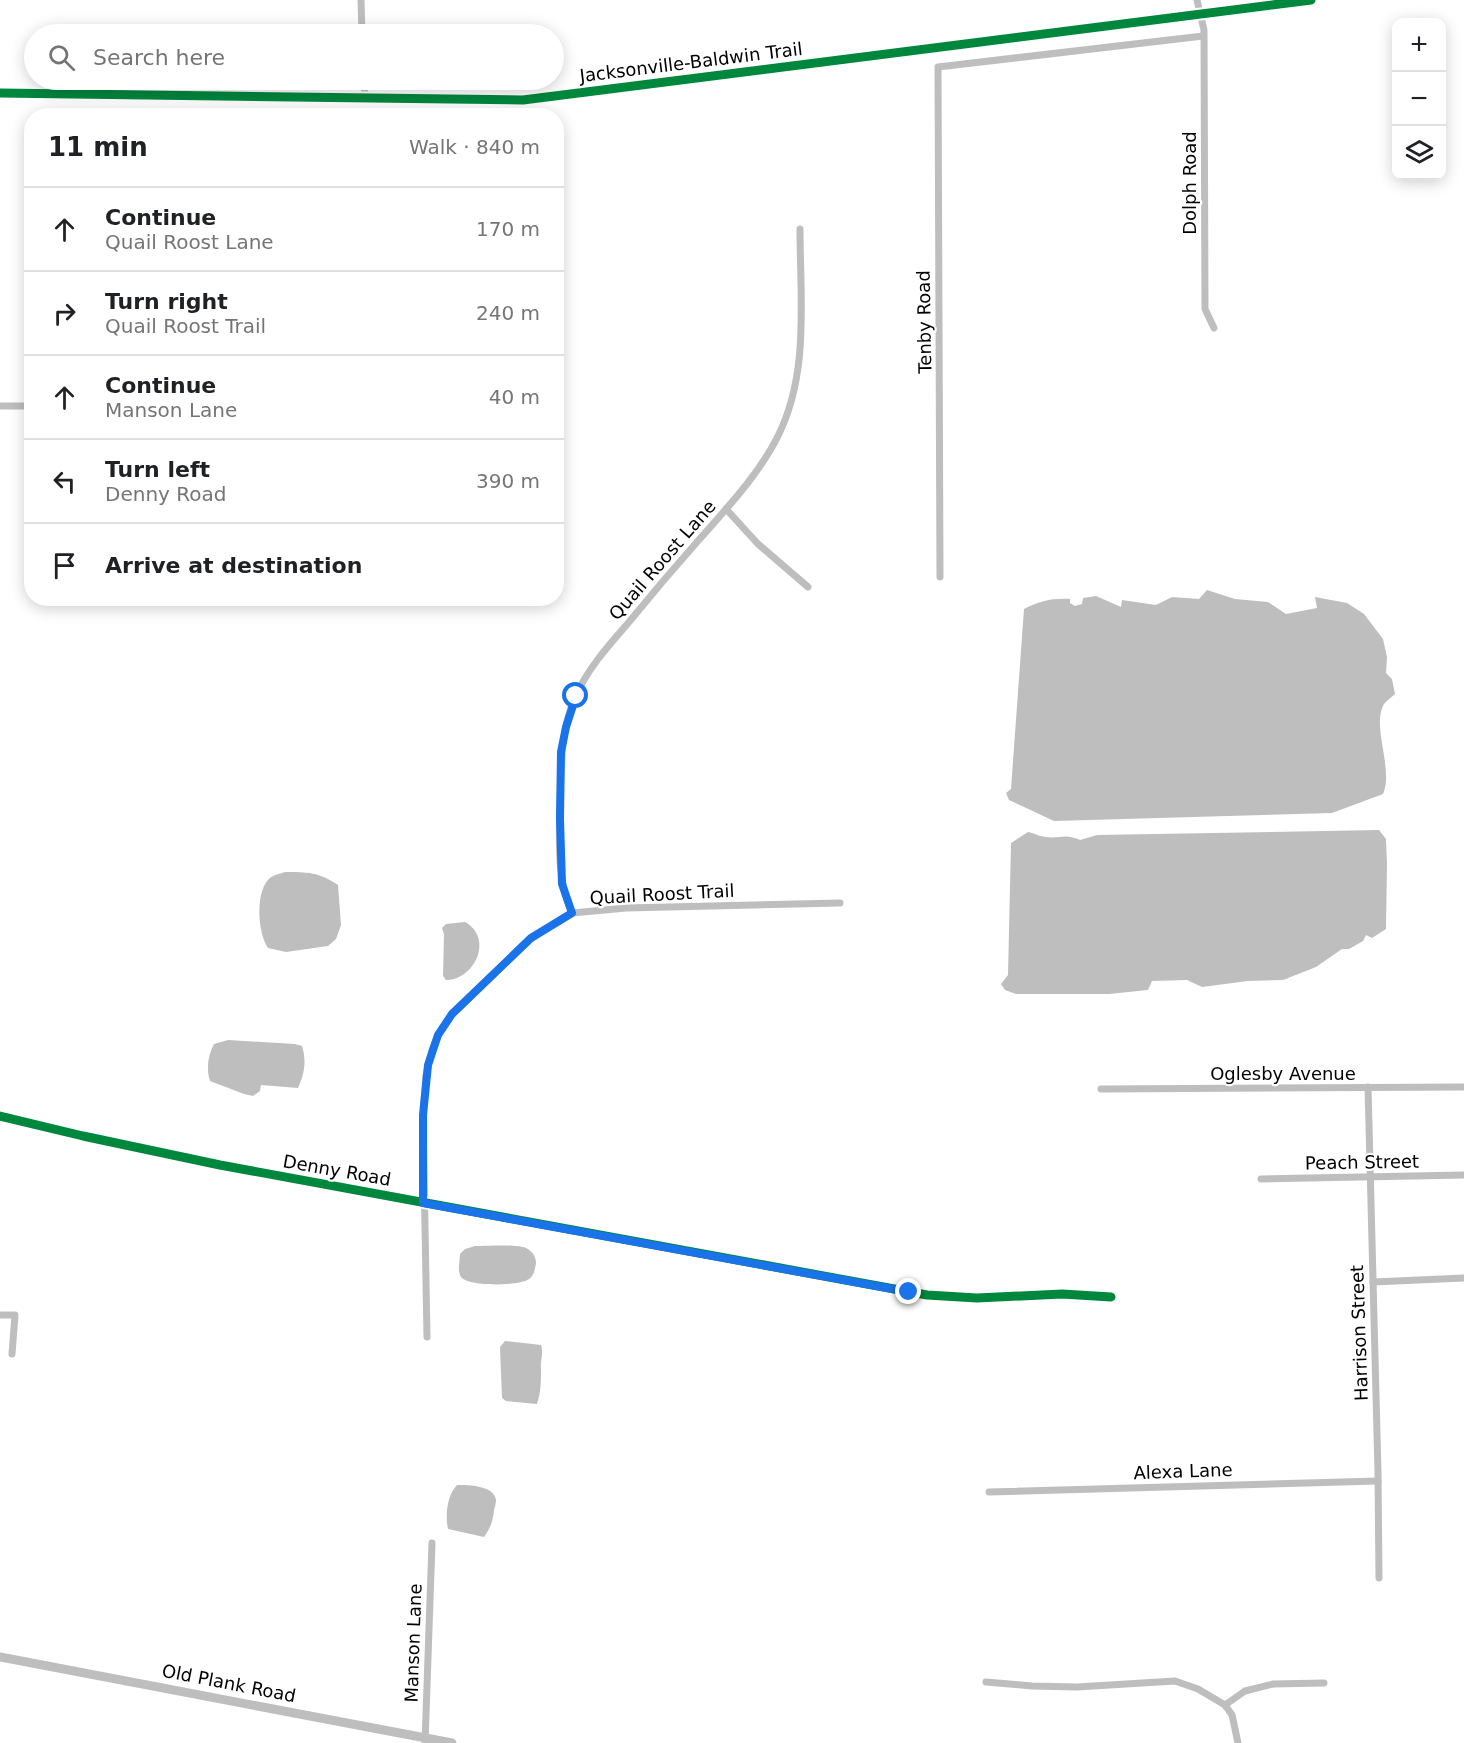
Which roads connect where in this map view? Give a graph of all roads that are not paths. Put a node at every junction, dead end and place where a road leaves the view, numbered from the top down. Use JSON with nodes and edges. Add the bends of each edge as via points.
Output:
{"nodes":[{"id":1,"x":361,"y":0,"type":"edge"},
{"id":2,"x":1197,"y":0,"type":"edge"},
{"id":3,"x":362,"y":24,"type":"edge"},
{"id":4,"x":1203,"y":36,"type":"junction"},
{"id":5,"x":365,"y":90,"type":"edge"},
{"id":6,"x":365,"y":98,"type":"dead end"},
{"id":7,"x":800,"y":228,"type":"dead end"},
{"id":8,"x":1214,"y":328,"type":"dead end"},
{"id":9,"x":0,"y":406,"type":"edge"},
{"id":10,"x":24,"y":406,"type":"edge"},
{"id":11,"x":726,"y":509,"type":"junction"},
{"id":12,"x":940,"y":577,"type":"dead end"},
{"id":13,"x":808,"y":587,"type":"dead end"},
{"id":14,"x":840,"y":903,"type":"dead end"},
{"id":15,"x":572,"y":913,"type":"junction"},
{"id":16,"x":1368,"y":1087,"type":"junction"},
{"id":17,"x":1464,"y":1087,"type":"edge"},
{"id":18,"x":1101,"y":1089,"type":"dead end"},
{"id":19,"x":0,"y":1116,"type":"edge"},
{"id":20,"x":1464,"y":1176,"type":"edge"},
{"id":21,"x":1370,"y":1178,"type":"junction"},
{"id":22,"x":1261,"y":1179,"type":"dead end"},
{"id":23,"x":423,"y":1203,"type":"junction"},
{"id":24,"x":1464,"y":1278,"type":"edge"},
{"id":25,"x":1373,"y":1282,"type":"junction"},
{"id":26,"x":1111,"y":1297,"type":"dead end"},
{"id":27,"x":0,"y":1315,"type":"edge"},
{"id":28,"x":427,"y":1337,"type":"dead end"},
{"id":29,"x":12,"y":1354,"type":"dead end"},
{"id":30,"x":1378,"y":1481,"type":"junction"},
{"id":31,"x":989,"y":1492,"type":"dead end"},
{"id":32,"x":432,"y":1543,"type":"dead end"},
{"id":33,"x":1379,"y":1578,"type":"dead end"},
{"id":34,"x":0,"y":1657,"type":"edge"},
{"id":35,"x":986,"y":1682,"type":"dead end"},
{"id":36,"x":1324,"y":1683,"type":"dead end"},
{"id":37,"x":1225,"y":1705,"type":"junction"},
{"id":38,"x":425,"y":1740,"type":"edge"},
{"id":39,"x":452,"y":1743,"type":"edge"},
{"id":40,"x":1238,"y":1743,"type":"edge"}],
"edges":[{"from":1,"to":3,"type":"street"},
{"from":2,"to":4,"type":"street","name":"Dolph Road"},
{"from":4,"to":8,"type":"street","name":"Dolph Road","via":[[1205,309]]},
{"from":4,"to":12,"type":"street","name":"Tenby Road","via":[[938,67]]},
{"from":5,"to":6,"type":"street"},
{"from":7,"to":11,"type":"street","name":"Quail Roost Lane","via":[[800,352],[794,391],[766,458]]},
{"from":9,"to":10,"type":"street"},
{"from":11,"to":13,"type":"street","via":[[758,544]]},
{"from":11,"to":15,"type":"street","name":"Quail Roost Lane","via":[[595,662],[576,696],[561,752],[562,884]]},
{"from":14,"to":15,"type":"street","name":"Quail Roost Trail"},
{"from":15,"to":23,"type":"street","name":"Quail Roost Trail","via":[[531,938],[452,1014],[438,1035],[426,1075]]},
{"from":16,"to":17,"type":"street","name":"Oglesby Avenue"},
{"from":16,"to":18,"type":"street","name":"Oglesby Avenue"},
{"from":16,"to":21,"type":"street","name":"Harrison Street"},
{"from":19,"to":23,"type":"street","name":"Denny Road","via":[[170,1155]]},
{"from":20,"to":21,"type":"street","name":"Peach Street"},
{"from":21,"to":22,"type":"street","name":"Peach Street"},
{"from":21,"to":25,"type":"street","name":"Harrison Street"},
{"from":23,"to":26,"type":"street","name":"Denny Road","via":[[927,1295]]},
{"from":23,"to":28,"type":"street"},
{"from":24,"to":25,"type":"street"},
{"from":25,"to":30,"type":"street","name":"Harrison Street"},
{"from":27,"to":29,"type":"street","via":[[15,1316]]},
{"from":30,"to":31,"type":"street","name":"Alexa Lane"},
{"from":30,"to":33,"type":"street","name":"Harrison Street"},
{"from":32,"to":38,"type":"street","name":"Manson Lane"},
{"from":34,"to":38,"type":"street","name":"Old Plank Road"},
{"from":35,"to":37,"type":"street","via":[[1077,1687],[1175,1681]]},
{"from":36,"to":37,"type":"street","via":[[1273,1684],[1245,1691]]},
{"from":37,"to":40,"type":"street","via":[[1232,1715]]},
{"from":38,"to":39,"type":"street","name":"Old Plank Road"}]}
